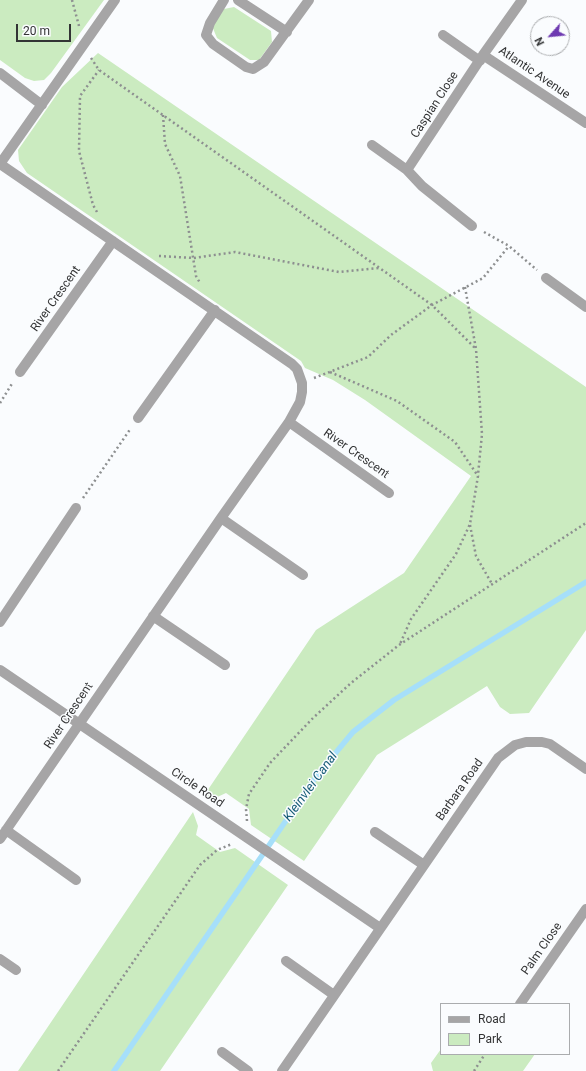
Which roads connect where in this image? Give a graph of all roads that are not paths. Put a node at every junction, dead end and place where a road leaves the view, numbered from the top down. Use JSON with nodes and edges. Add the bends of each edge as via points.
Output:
{"nodes":[{"id":1,"x":115,"y":0,"type":"edge"},
{"id":2,"x":224,"y":0,"type":"edge"},
{"id":3,"x":238,"y":0,"type":"edge"},
{"id":4,"x":309,"y":0,"type":"edge"},
{"id":5,"x":522,"y":0,"type":"edge"},
{"id":6,"x":287,"y":32,"type":"junction"},
{"id":7,"x":443,"y":35,"type":"dead end"},
{"id":8,"x":482,"y":58,"type":"junction"},
{"id":9,"x":0,"y":73,"type":"edge"},
{"id":10,"x":42,"y":105,"type":"junction"},
{"id":11,"x":586,"y":124,"type":"edge"},
{"id":12,"x":372,"y":144,"type":"dead end"},
{"id":13,"x":0,"y":164,"type":"edge"},
{"id":14,"x":407,"y":170,"type":"junction"},
{"id":15,"x":472,"y":226,"type":"road end"},
{"id":16,"x":113,"y":241,"type":"junction"},
{"id":17,"x":546,"y":278,"type":"road end"},
{"id":18,"x":586,"y":307,"type":"edge"},
{"id":19,"x":214,"y":310,"type":"junction"},
{"id":20,"x":20,"y":372,"type":"road end"},
{"id":21,"x":138,"y":418,"type":"road end"},
{"id":22,"x":289,"y":422,"type":"junction"},
{"id":23,"x":389,"y":493,"type":"dead end"},
{"id":24,"x":76,"y":508,"type":"road end"},
{"id":25,"x":220,"y":518,"type":"junction"},
{"id":26,"x":303,"y":575,"type":"dead end"},
{"id":27,"x":153,"y":616,"type":"junction"},
{"id":28,"x":0,"y":622,"type":"edge"},
{"id":29,"x":225,"y":665,"type":"dead end"},
{"id":30,"x":0,"y":670,"type":"edge"},
{"id":31,"x":79,"y":724,"type":"junction"},
{"id":32,"x":586,"y":769,"type":"edge"},
{"id":33,"x":6,"y":830,"type":"junction"},
{"id":34,"x":375,"y":832,"type":"dead end"},
{"id":35,"x":0,"y":839,"type":"edge"},
{"id":36,"x":424,"y":865,"type":"junction"},
{"id":37,"x":76,"y":880,"type":"dead end"},
{"id":38,"x":586,"y":909,"type":"edge"},
{"id":39,"x":380,"y":928,"type":"junction"},
{"id":40,"x":0,"y":959,"type":"edge"},
{"id":41,"x":286,"y":961,"type":"dead end"},
{"id":42,"x":16,"y":970,"type":"dead end"},
{"id":43,"x":334,"y":995,"type":"junction"},
{"id":44,"x":521,"y":1003,"type":"edge"},
{"id":45,"x":222,"y":1052,"type":"dead end"},
{"id":46,"x":248,"y":1071,"type":"edge"},
{"id":47,"x":282,"y":1071,"type":"edge"}],
"edges":[{"from":1,"to":10,"type":"street"},
{"from":2,"to":6,"type":"street","via":[[206,35],[213,44],[246,68],[253,69],[264,62]]},
{"from":3,"to":6,"type":"street"},
{"from":4,"to":6,"type":"street"},
{"from":5,"to":8,"type":"street","name":"Atlantic Avenue"},
{"from":7,"to":8,"type":"street","name":"Atlantic Avenue"},
{"from":8,"to":11,"type":"street","name":"Atlantic Avenue"},
{"from":8,"to":14,"type":"street","name":"Caspian Close"},
{"from":9,"to":10,"type":"street"},
{"from":10,"to":13,"type":"street"},
{"from":12,"to":14,"type":"street"},
{"from":13,"to":16,"type":"street"},
{"from":14,"to":15,"type":"street","via":[[422,186]]},
{"from":16,"to":19,"type":"street"},
{"from":16,"to":20,"type":"street","name":"River Crescent"},
{"from":17,"to":18,"type":"street"},
{"from":19,"to":21,"type":"street"},
{"from":19,"to":22,"type":"street","name":"River Crescent","via":[[297,369],[302,383],[300,402]]},
{"from":22,"to":23,"type":"street","name":"River Crescent"},
{"from":22,"to":25,"type":"street","name":"River Crescent"},
{"from":24,"to":28,"type":"street"},
{"from":25,"to":26,"type":"street"},
{"from":25,"to":27,"type":"street","name":"River Crescent"},
{"from":27,"to":29,"type":"street"},
{"from":27,"to":31,"type":"street","name":"River Crescent"},
{"from":30,"to":31,"type":"street","name":"Circle Road"},
{"from":31,"to":33,"type":"street","name":"River Crescent"},
{"from":31,"to":39,"type":"street","name":"Circle Road"},
{"from":32,"to":36,"type":"street","name":"Barbara Road","via":[[550,744],[526,742],[506,750]]},
{"from":33,"to":35,"type":"street","name":"River Crescent"},
{"from":33,"to":37,"type":"street"},
{"from":34,"to":36,"type":"street"},
{"from":36,"to":39,"type":"street","name":"Barbara Road"},
{"from":38,"to":44,"type":"street","name":"Palm Close"},
{"from":39,"to":43,"type":"street","name":"Barbara Road"},
{"from":40,"to":42,"type":"street"},
{"from":41,"to":43,"type":"street"},
{"from":43,"to":47,"type":"street","name":"Barbara Road"},
{"from":45,"to":46,"type":"street"}]}
